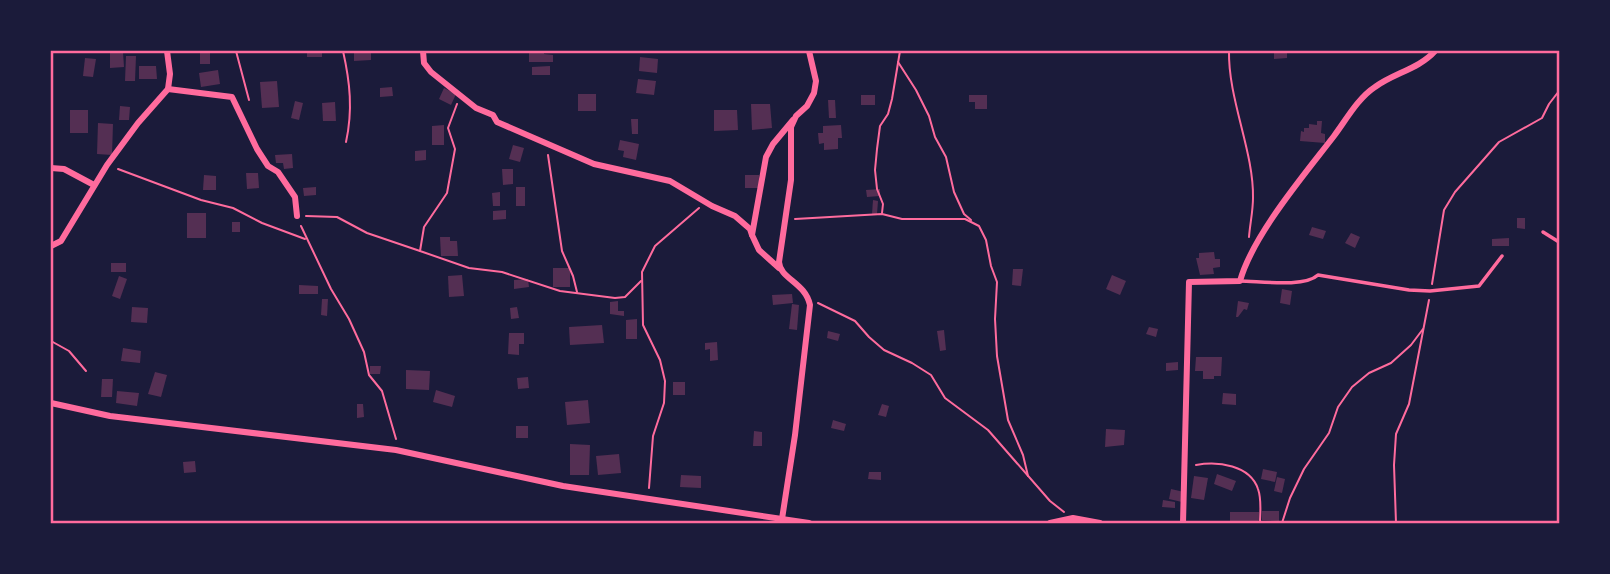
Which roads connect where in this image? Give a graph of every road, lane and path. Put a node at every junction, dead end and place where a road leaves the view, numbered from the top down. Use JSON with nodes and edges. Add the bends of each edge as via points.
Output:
{"nodes":[{"id":1,"x":167,"y":51,"type":"edge"},
{"id":2,"x":236,"y":51,"type":"edge"},
{"id":3,"x":343,"y":51,"type":"edge"},
{"id":4,"x":423,"y":51,"type":"edge"},
{"id":5,"x":809,"y":51,"type":"edge"},
{"id":6,"x":900,"y":51,"type":"edge"},
{"id":7,"x":1228,"y":51,"type":"edge"},
{"id":8,"x":1434,"y":51,"type":"edge"},
{"id":9,"x":898,"y":62,"type":"junction"},
{"id":10,"x":168,"y":89,"type":"junction"},
{"id":11,"x":460,"y":95,"type":"junction"},
{"id":12,"x":249,"y":100,"type":"dead end"},
{"id":13,"x":796,"y":116,"type":"junction"},
{"id":14,"x":346,"y":142,"type":"dead end"},
{"id":15,"x":547,"y":153,"type":"dead end"},
{"id":16,"x":107,"y":165,"type":"junction"},
{"id":17,"x":51,"y":168,"type":"edge"},
{"id":18,"x":94,"y":185,"type":"junction"},
{"id":19,"x":709,"y":204,"type":"junction"},
{"id":20,"x":882,"y":214,"type":"junction"},
{"id":21,"x":297,"y":216,"type":"junction"},
{"id":22,"x":787,"y":218,"type":"junction"},
{"id":23,"x":972,"y":221,"type":"junction"},
{"id":24,"x":1543,"y":232,"type":"dead end"},
{"id":25,"x":752,"y":235,"type":"junction"},
{"id":26,"x":307,"y":239,"type":"junction"},
{"id":27,"x":1248,"y":241,"type":"dead end"},
{"id":28,"x":1559,"y":242,"type":"edge"},
{"id":29,"x":51,"y":246,"type":"edge"},
{"id":30,"x":420,"y":251,"type":"junction"},
{"id":31,"x":1502,"y":256,"type":"dead end"},
{"id":32,"x":779,"y":268,"type":"junction"},
{"id":33,"x":641,"y":281,"type":"junction"},
{"id":34,"x":1240,"y":281,"type":"junction"},
{"id":35,"x":577,"y":293,"type":"junction"},
{"id":36,"x":808,"y":297,"type":"junction"},
{"id":37,"x":1423,"y":328,"type":"dead end"},
{"id":38,"x":51,"y":341,"type":"edge"},
{"id":39,"x":86,"y":371,"type":"dead end"},
{"id":40,"x":51,"y":403,"type":"edge"},
{"id":41,"x":405,"y":451,"type":"junction"},
{"id":42,"x":1186,"y":466,"type":"junction"},
{"id":43,"x":1028,"y":476,"type":"junction"},
{"id":44,"x":649,"y":499,"type":"junction"},
{"id":45,"x":782,"y":519,"type":"junction"},
{"id":46,"x":1073,"y":519,"type":"junction"},
{"id":47,"x":809,"y":523,"type":"edge"},
{"id":48,"x":1050,"y":523,"type":"edge"},
{"id":49,"x":1100,"y":523,"type":"edge"},
{"id":50,"x":1183,"y":523,"type":"edge"},
{"id":51,"x":1261,"y":523,"type":"edge"},
{"id":52,"x":1282,"y":523,"type":"edge"}],
"edges":[{"from":1,"to":10,"type":"street"},
{"from":2,"to":12,"type":"path"},
{"from":3,"to":14,"type":"path","via":[[351,117]]},
{"from":4,"to":11,"type":"street","via":[[431,72]]},
{"from":5,"to":13,"type":"street","via":[[814,93]]},
{"from":6,"to":9,"type":"path"},
{"from":7,"to":27,"type":"path","via":[[1253,196]]},
{"from":8,"to":34,"type":"street","via":[[1418,65],[1374,87],[1357,106],[1258,241]]},
{"from":9,"to":20,"type":"path","via":[[877,149]]},
{"from":9,"to":23,"type":"path","via":[[929,116],[954,192]]},
{"from":10,"to":16,"type":"street"},
{"from":10,"to":21,"type":"street","via":[[232,97],[257,149],[295,197]]},
{"from":11,"to":19,"type":"street","via":[[512,130],[594,164],[670,181]]},
{"from":11,"to":30,"type":"path","via":[[448,128],[455,149],[447,192],[425,227]]},
{"from":13,"to":22,"type":"street","via":[[791,127]]},
{"from":13,"to":25,"type":"street","via":[[766,157]]},
{"from":15,"to":35,"type":"path","via":[[562,251]]},
{"from":16,"to":18,"type":"street"},
{"from":16,"to":26,"type":"path"},
{"from":17,"to":18,"type":"street","via":[[64,169]]},
{"from":18,"to":29,"type":"street","via":[[61,241]]},
{"from":19,"to":25,"type":"street","via":[[735,216]]},
{"from":19,"to":33,"type":"path","via":[[655,246]]},
{"from":20,"to":22,"type":"path"},
{"from":20,"to":23,"type":"path"},
{"from":21,"to":26,"type":"path"},
{"from":21,"to":30,"type":"path","via":[[337,217]]},
{"from":22,"to":32,"type":"street"},
{"from":23,"to":43,"type":"path","via":[[986,240],[997,282],[995,319],[1003,393]]},
{"from":24,"to":28,"type":"lane"},
{"from":25,"to":32,"type":"street","via":[[759,250]]},
{"from":26,"to":41,"type":"path","via":[[349,319],[369,375],[382,391],[393,432]]},
{"from":30,"to":35,"type":"path","via":[[469,268],[502,272]]},
{"from":31,"to":34,"type":"lane","via":[[1479,286],[1430,291],[1318,275],[1295,282]]},
{"from":32,"to":36,"type":"street"},
{"from":33,"to":35,"type":"path","via":[[625,297]]},
{"from":33,"to":44,"type":"path","via":[[643,325],[665,381],[664,403],[653,436]]},
{"from":34,"to":42,"type":"street","via":[[1189,282]]},
{"from":36,"to":43,"type":"path","via":[[855,321],[884,350],[931,375],[946,398],[988,430]]},
{"from":36,"to":45,"type":"street","via":[[810,319]]},
{"from":37,"to":52,"type":"path","via":[[1391,363],[1369,373],[1345,397],[1329,433],[1304,469]]},
{"from":38,"to":39,"type":"path","via":[[69,351]]},
{"from":40,"to":41,"type":"street","via":[[110,416]]},
{"from":41,"to":44,"type":"street","via":[[563,486]]},
{"from":42,"to":50,"type":"street"},
{"from":42,"to":51,"type":"path","via":[[1221,464],[1251,476],[1258,490]]},
{"from":43,"to":46,"type":"path"},
{"from":44,"to":45,"type":"street"},
{"from":45,"to":47,"type":"street"},
{"from":46,"to":48,"type":"street"},
{"from":46,"to":49,"type":"street"}]}
